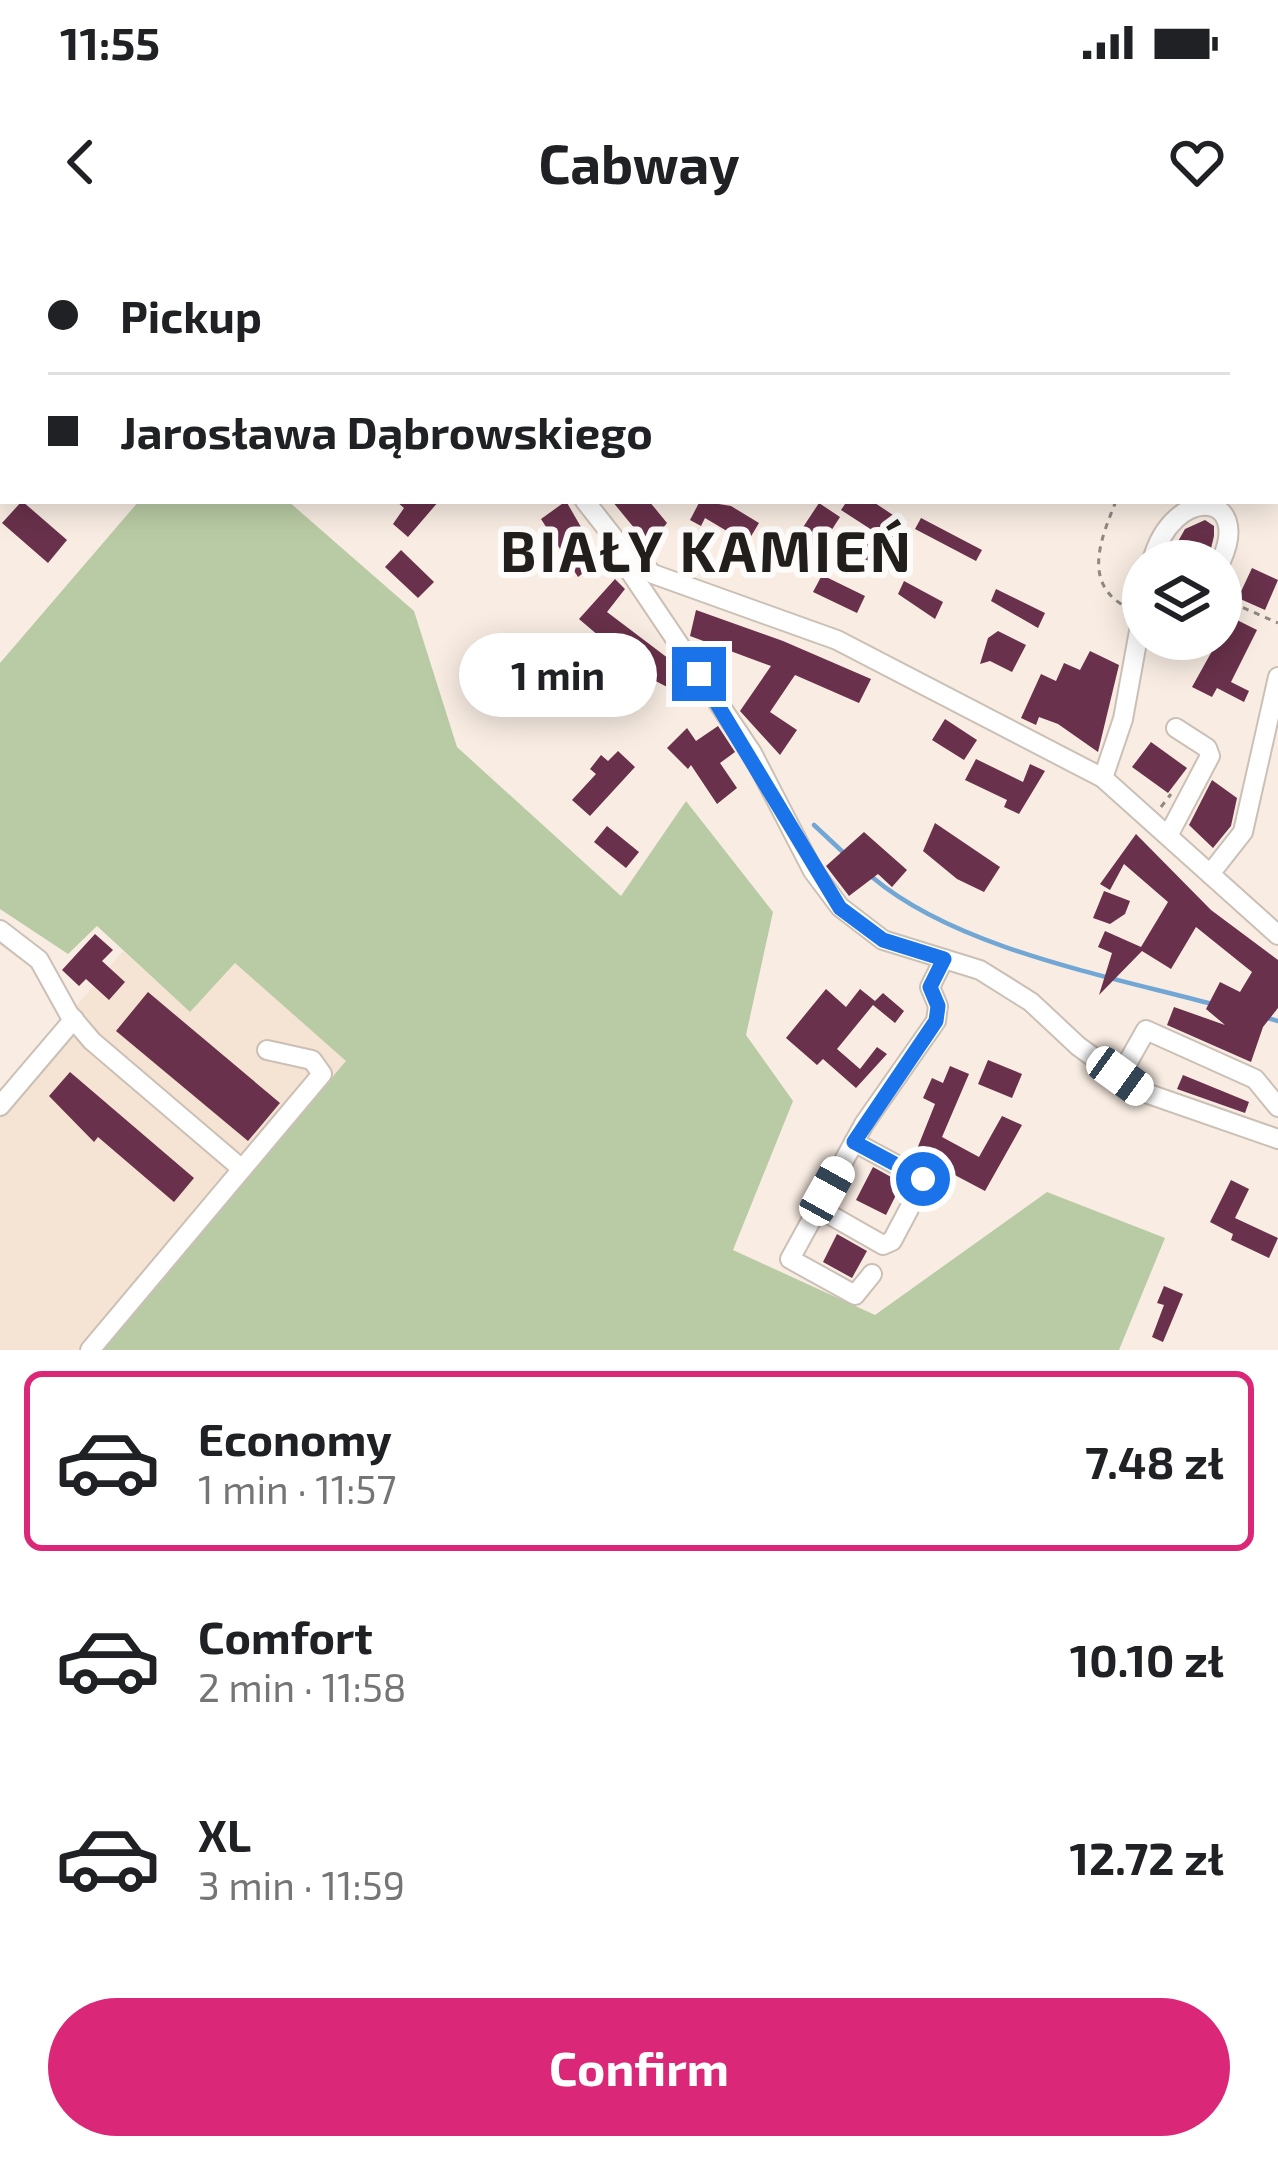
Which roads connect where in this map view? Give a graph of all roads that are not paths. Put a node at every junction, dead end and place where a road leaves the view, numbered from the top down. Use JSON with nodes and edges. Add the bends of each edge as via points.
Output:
{"nodes":[{"id":1,"x":587,"y":504,"type":"edge"},
{"id":2,"x":1162,"y":540,"type":"edge"},
{"id":3,"x":1225,"y":540,"type":"edge"},
{"id":4,"x":618,"y":544,"type":"junction"},
{"id":5,"x":677,"y":585,"type":"junction"},
{"id":6,"x":650,"y":603,"type":"junction"},
{"id":7,"x":666,"y":623,"type":"junction"},
{"id":8,"x":1134,"y":660,"type":"edge"},
{"id":9,"x":1278,"y":677,"type":"edge"},
{"id":10,"x":1176,"y":728,"type":"dead end"},
{"id":11,"x":1103,"y":778,"type":"junction"},
{"id":12,"x":1169,"y":834,"type":"junction"},
{"id":13,"x":1210,"y":874,"type":"junction"},
{"id":14,"x":0,"y":930,"type":"edge"},
{"id":15,"x":1278,"y":935,"type":"edge"},
{"id":16,"x":944,"y":959,"type":"junction"},
{"id":17,"x":74,"y":1019,"type":"junction"},
{"id":18,"x":267,"y":1050,"type":"dead end"},
{"id":19,"x":1120,"y":1076,"type":"junction"},
{"id":20,"x":0,"y":1106,"type":"edge"},
{"id":21,"x":1278,"y":1107,"type":"edge"},
{"id":22,"x":1278,"y":1117,"type":"edge"},
{"id":23,"x":1251,"y":1134,"type":"junction"},
{"id":24,"x":1278,"y":1138,"type":"edge"},
{"id":25,"x":854,"y":1142,"type":"junction"},
{"id":26,"x":242,"y":1169,"type":"junction"},
{"id":27,"x":923,"y":1179,"type":"dead end"},
{"id":28,"x":818,"y":1208,"type":"junction"},
{"id":29,"x":909,"y":1209,"type":"dead end"},
{"id":30,"x":872,"y":1274,"type":"dead end"},
{"id":31,"x":90,"y":1350,"type":"edge"}],
"edges":[{"from":1,"to":4,"type":"street"},
{"from":2,"to":3,"type":"street","via":[[1172,520],[1202,504],[1223,514]]},
{"from":4,"to":5,"type":"street"},
{"from":4,"to":6,"type":"street"},
{"from":5,"to":6,"type":"street","via":[[659,587]]},
{"from":5,"to":7,"type":"street"},
{"from":5,"to":11,"type":"street","via":[[837,640]]},
{"from":6,"to":7,"type":"street"},
{"from":7,"to":16,"type":"street","via":[[840,908],[883,940]]},
{"from":8,"to":11,"type":"street"},
{"from":9,"to":13,"type":"street","via":[[1243,832]]},
{"from":10,"to":12,"type":"street","via":[[1210,756]]},
{"from":11,"to":12,"type":"street"},
{"from":12,"to":13,"type":"street"},
{"from":13,"to":15,"type":"street"},
{"from":14,"to":17,"type":"street","via":[[39,960]]},
{"from":16,"to":19,"type":"street","via":[[980,970],[1031,1002]]},
{"from":16,"to":25,"type":"street","via":[[930,987],[936,1021]]},
{"from":17,"to":20,"type":"street"},
{"from":17,"to":26,"type":"street"},
{"from":18,"to":26,"type":"street","via":[[312,1060],[322,1071]]},
{"from":19,"to":21,"type":"street","via":[[1147,1030],[1255,1079]]},
{"from":19,"to":23,"type":"street"},
{"from":22,"to":23,"type":"street"},
{"from":23,"to":24,"type":"street"},
{"from":25,"to":27,"type":"street"},
{"from":25,"to":28,"type":"street"},
{"from":26,"to":31,"type":"street"},
{"from":28,"to":29,"type":"street","via":[[884,1245]]},
{"from":28,"to":30,"type":"street","via":[[790,1259],[854,1295]]}]}
